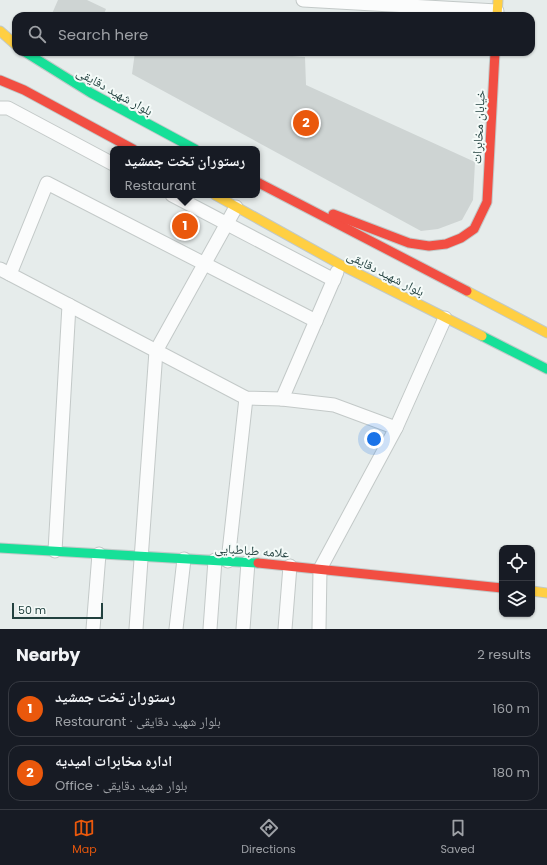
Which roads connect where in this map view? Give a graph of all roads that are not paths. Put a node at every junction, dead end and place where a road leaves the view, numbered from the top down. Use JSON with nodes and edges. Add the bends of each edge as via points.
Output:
{"nodes":[{"id":1,"x":303,"y":0,"type":"edge"},
{"id":2,"x":497,"y":9,"type":"edge"},
{"id":3,"x":0,"y":31,"type":"edge"},
{"id":4,"x":12,"y":42,"type":"edge"},
{"id":5,"x":30,"y":56,"type":"edge"},
{"id":6,"x":495,"y":56,"type":"edge"},
{"id":7,"x":34,"y":59,"type":"junction"},
{"id":8,"x":22,"y":64,"type":"dead end"},
{"id":9,"x":17,"y":76,"type":"dead end"},
{"id":10,"x":0,"y":80,"type":"edge"},
{"id":11,"x":24,"y":90,"type":"junction"},
{"id":12,"x":0,"y":108,"type":"edge"},
{"id":13,"x":127,"y":146,"type":"edge"},
{"id":14,"x":189,"y":146,"type":"edge"},
{"id":15,"x":110,"y":162,"type":"edge"},
{"id":16,"x":260,"y":184,"type":"edge"},
{"id":17,"x":178,"y":198,"type":"edge"},
{"id":18,"x":220,"y":198,"type":"edge"},
{"id":19,"x":288,"y":198,"type":"junction"},
{"id":20,"x":236,"y":207,"type":"junction"},
{"id":21,"x":227,"y":224,"type":"junction"},
{"id":22,"x":205,"y":264,"type":"junction"},
{"id":23,"x":340,"y":265,"type":"junction"},
{"id":24,"x":5,"y":272,"type":"edge"},
{"id":25,"x":334,"y":280,"type":"junction"},
{"id":26,"x":70,"y":305,"type":"junction"},
{"id":27,"x":445,"y":318,"type":"junction"},
{"id":28,"x":316,"y":321,"type":"junction"},
{"id":29,"x":547,"y":333,"type":"edge"},
{"id":30,"x":156,"y":351,"type":"junction"},
{"id":31,"x":547,"y":370,"type":"edge"},
{"id":32,"x":246,"y":398,"type":"junction"},
{"id":33,"x":282,"y":399,"type":"junction"},
{"id":34,"x":396,"y":428,"type":"junction"},
{"id":35,"x":0,"y":548,"type":"edge"},
{"id":36,"x":55,"y":551,"type":"junction"},
{"id":37,"x":99,"y":554,"type":"junction"},
{"id":38,"x":140,"y":556,"type":"junction"},
{"id":39,"x":184,"y":558,"type":"junction"},
{"id":40,"x":222,"y":561,"type":"junction"},
{"id":41,"x":248,"y":562,"type":"junction"},
{"id":42,"x":290,"y":566,"type":"junction"},
{"id":43,"x":320,"y":569,"type":"junction"},
{"id":44,"x":499,"y":588,"type":"edge"},
{"id":45,"x":535,"y":591,"type":"edge"},
{"id":46,"x":547,"y":593,"type":"edge"},
{"id":47,"x":93,"y":629,"type":"edge"},
{"id":48,"x":136,"y":629,"type":"edge"},
{"id":49,"x":176,"y":629,"type":"edge"},
{"id":50,"x":210,"y":629,"type":"edge"},
{"id":51,"x":243,"y":629,"type":"edge"},
{"id":52,"x":285,"y":629,"type":"edge"},
{"id":53,"x":319,"y":629,"type":"edge"}],
"edges":[{"from":1,"to":2,"type":"street"},
{"from":3,"to":4,"type":"main road"},
{"from":5,"to":7,"type":"main road","name":"بلوار شهید دقایقی"},
{"from":6,"to":19,"type":"main road","name":"خیابان مخابرات","via":[[487,202],[474,229],[461,238],[446,244],[429,246],[409,243]]},
{"from":7,"to":8,"type":"main road"},
{"from":7,"to":14,"type":"main road","name":"بلوار شهید دقایقی"},
{"from":9,"to":11,"type":"main road","via":[[17,81]]},
{"from":10,"to":11,"type":"main road"},
{"from":11,"to":13,"type":"main road"},
{"from":12,"to":15,"type":"street","via":[[8,108]]},
{"from":16,"to":19,"type":"main road","name":"بلوار شهید دقایقی"},
{"from":17,"to":21,"type":"street"},
{"from":18,"to":20,"type":"main road","name":"بلوار شهید دقایقی"},
{"from":19,"to":29,"type":"main road","name":"بلوار شهید دقایقی"},
{"from":20,"to":21,"type":"street"},
{"from":20,"to":23,"type":"main road","name":"بلوار شهید دقایقی"},
{"from":21,"to":22,"type":"street"},
{"from":21,"to":25,"type":"street"},
{"from":22,"to":24,"type":"street","via":[[47,183]]},
{"from":22,"to":28,"type":"street"},
{"from":22,"to":30,"type":"street"},
{"from":23,"to":25,"type":"street"},
{"from":23,"to":27,"type":"main road","name":"بلوار شهید دقایقی"},
{"from":24,"to":26,"type":"street"},
{"from":25,"to":28,"type":"street"},
{"from":26,"to":30,"type":"street"},
{"from":26,"to":36,"type":"street"},
{"from":27,"to":31,"type":"main road","name":"بلوار شهید دقایقی"},
{"from":27,"to":34,"type":"street"},
{"from":28,"to":33,"type":"street"},
{"from":30,"to":32,"type":"street"},
{"from":30,"to":38,"type":"street"},
{"from":32,"to":33,"type":"street"},
{"from":32,"to":40,"type":"street"},
{"from":33,"to":34,"type":"street","via":[[334,405]]},
{"from":34,"to":43,"type":"street"},
{"from":35,"to":36,"type":"main road","name":"علامه طباطبایی"},
{"from":36,"to":37,"type":"main road","name":"علامه طباطبایی"},
{"from":37,"to":38,"type":"main road","name":"علامه طباطبایی"},
{"from":37,"to":47,"type":"street"},
{"from":38,"to":39,"type":"main road","name":"علامه طباطبایی"},
{"from":38,"to":48,"type":"street"},
{"from":39,"to":40,"type":"main road","name":"علامه طباطبایی"},
{"from":39,"to":49,"type":"street"},
{"from":40,"to":41,"type":"main road","name":"علامه طباطبایی"},
{"from":40,"to":50,"type":"street"},
{"from":41,"to":42,"type":"main road","name":"علامه طباطبایی"},
{"from":41,"to":51,"type":"street"},
{"from":42,"to":43,"type":"main road","name":"علامه طباطبایی"},
{"from":42,"to":52,"type":"street"},
{"from":43,"to":44,"type":"main road","name":"علامه طباطبایی"},
{"from":43,"to":53,"type":"street"},
{"from":45,"to":46,"type":"main road"}]}
